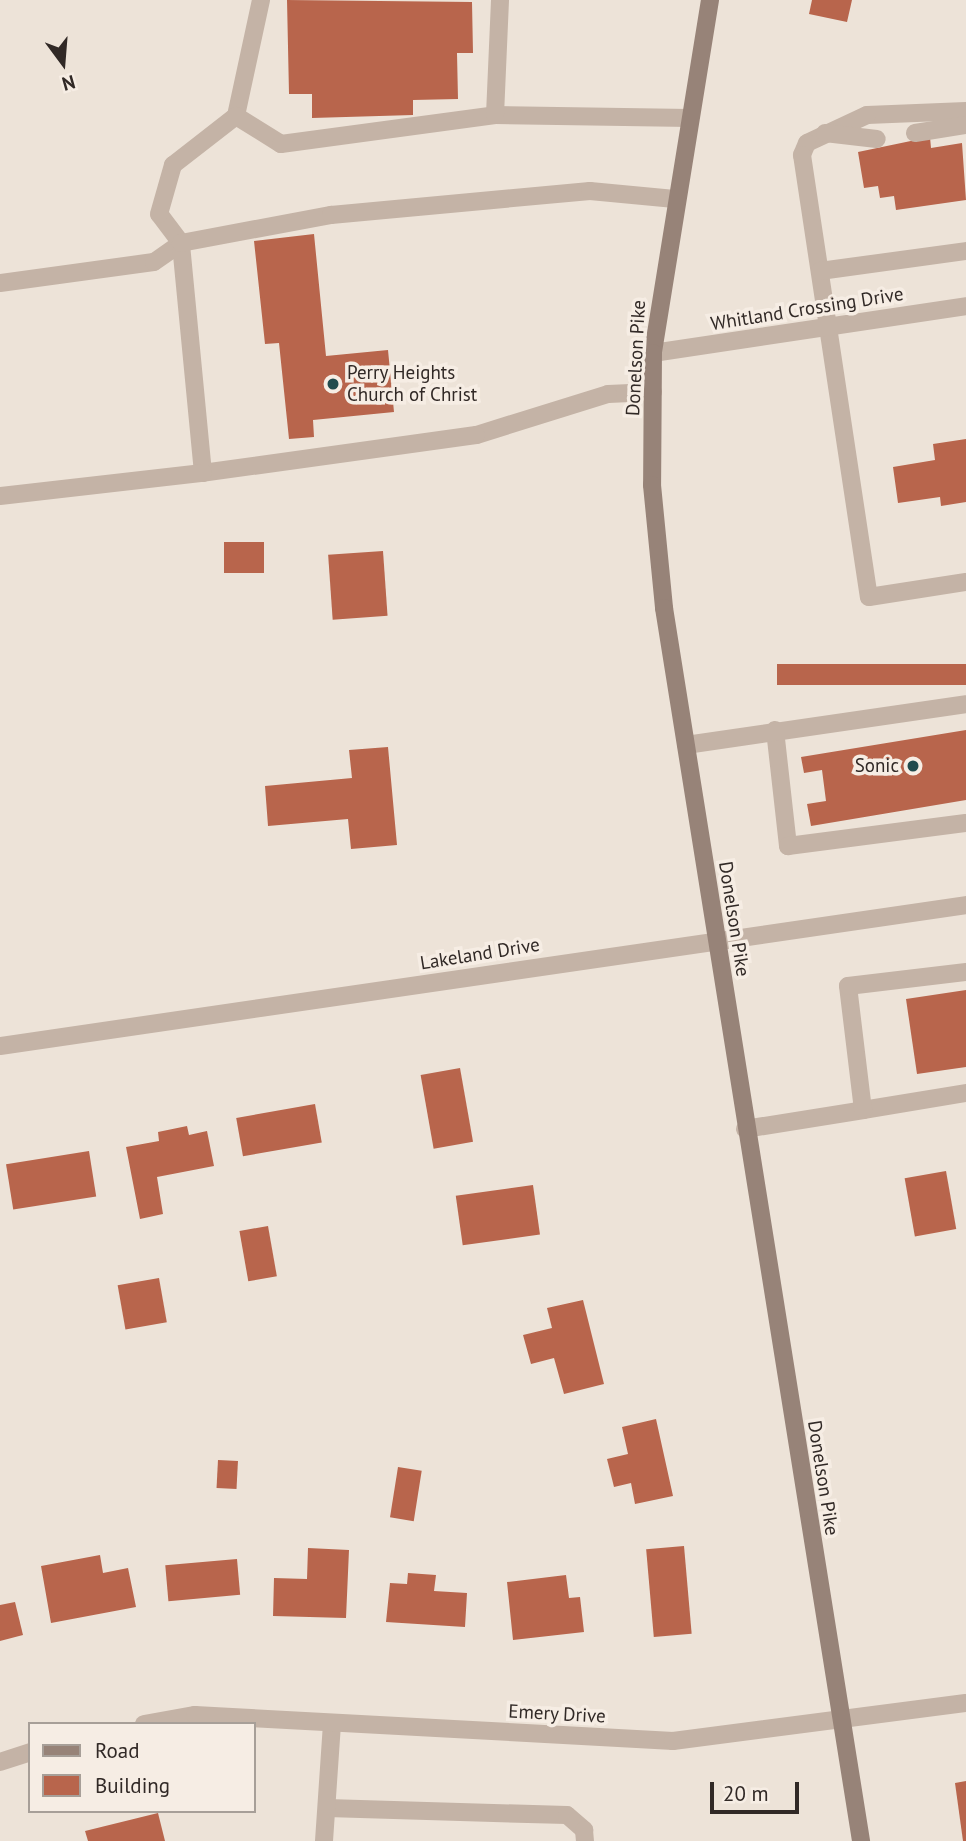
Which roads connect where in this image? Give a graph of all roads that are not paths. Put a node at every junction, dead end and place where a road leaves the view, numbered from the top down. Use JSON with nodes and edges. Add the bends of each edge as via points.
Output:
{"nodes":[{"id":1,"x":261,"y":0,"type":"edge"},
{"id":2,"x":500,"y":0,"type":"edge"},
{"id":3,"x":710,"y":0,"type":"edge"},
{"id":4,"x":966,"y":111,"type":"edge"},
{"id":5,"x":495,"y":115,"type":"junction"},
{"id":6,"x":236,"y":116,"type":"junction"},
{"id":7,"x":690,"y":118,"type":"junction"},
{"id":8,"x":966,"y":125,"type":"edge"},
{"id":9,"x":824,"y":133,"type":"junction"},
{"id":10,"x":915,"y":133,"type":"dead end"},
{"id":11,"x":877,"y":139,"type":"dead end"},
{"id":12,"x":675,"y":199,"type":"junction"},
{"id":13,"x":181,"y":243,"type":"junction"},
{"id":14,"x":966,"y":251,"type":"edge"},
{"id":15,"x":820,"y":271,"type":"junction"},
{"id":16,"x":0,"y":283,"type":"edge"},
{"id":17,"x":966,"y":306,"type":"edge"},
{"id":18,"x":829,"y":327,"type":"junction"},
{"id":19,"x":653,"y":353,"type":"junction"},
{"id":20,"x":653,"y":392,"type":"junction"},
{"id":21,"x":203,"y":473,"type":"junction"},
{"id":22,"x":0,"y":496,"type":"edge"},
{"id":23,"x":966,"y":582,"type":"edge"},
{"id":24,"x":966,"y":704,"type":"edge"},
{"id":25,"x":775,"y":730,"type":"junction"},
{"id":26,"x":686,"y":745,"type":"junction"},
{"id":27,"x":966,"y":823,"type":"edge"},
{"id":28,"x":966,"y":905,"type":"edge"},
{"id":29,"x":966,"y":911,"type":"edge"},
{"id":30,"x":716,"y":938,"type":"junction"},
{"id":31,"x":966,"y":972,"type":"edge"},
{"id":32,"x":0,"y":1046,"type":"edge"},
{"id":33,"x":966,"y":1093,"type":"edge"},
{"id":34,"x":863,"y":1110,"type":"junction"},
{"id":35,"x":745,"y":1129,"type":"junction"},
{"id":36,"x":966,"y":1703,"type":"edge"},
{"id":37,"x":842,"y":1720,"type":"junction"},
{"id":38,"x":155,"y":1722,"type":"edge"},
{"id":39,"x":332,"y":1723,"type":"junction"},
{"id":40,"x":28,"y":1753,"type":"edge"},
{"id":41,"x":0,"y":1762,"type":"edge"},
{"id":42,"x":327,"y":1808,"type":"junction"},
{"id":43,"x":324,"y":1841,"type":"edge"},
{"id":44,"x":585,"y":1841,"type":"edge"},
{"id":45,"x":861,"y":1841,"type":"edge"}],
"edges":[{"from":1,"to":6,"type":"street"},
{"from":2,"to":5,"type":"street"},
{"from":3,"to":7,"type":"main road","name":"Donelson Pike"},
{"from":4,"to":9,"type":"street","via":[[867,115]]},
{"from":5,"to":6,"type":"street","via":[[281,144]]},
{"from":5,"to":7,"type":"street"},
{"from":6,"to":13,"type":"street","via":[[173,165],[159,214]]},
{"from":7,"to":12,"type":"main road","name":"Donelson Pike"},
{"from":8,"to":10,"type":"street"},
{"from":9,"to":11,"type":"street"},
{"from":9,"to":15,"type":"street","via":[[807,142],[802,155]]},
{"from":12,"to":13,"type":"street","via":[[590,191],[331,215]]},
{"from":12,"to":19,"type":"main road","name":"Donelson Pike"},
{"from":13,"to":16,"type":"street","via":[[154,262]]},
{"from":13,"to":21,"type":"street"},
{"from":14,"to":15,"type":"street"},
{"from":15,"to":18,"type":"street"},
{"from":17,"to":18,"type":"street","name":"Whitland Crossing Drive"},
{"from":18,"to":19,"type":"street","name":"Whitland Crossing Drive"},
{"from":18,"to":23,"type":"street","via":[[869,597]]},
{"from":19,"to":20,"type":"main road","name":"Donelson Pike"},
{"from":20,"to":21,"type":"street","via":[[608,394],[476,435]]},
{"from":20,"to":26,"type":"main road","name":"Donelson Pike","via":[[652,485]]},
{"from":21,"to":22,"type":"street"},
{"from":24,"to":25,"type":"street"},
{"from":25,"to":26,"type":"street"},
{"from":25,"to":27,"type":"street","via":[[788,846]]},
{"from":26,"to":30,"type":"main road","name":"Donelson Pike"},
{"from":28,"to":29,"type":"street"},
{"from":28,"to":30,"type":"street","name":"Lakeland Drive"},
{"from":30,"to":32,"type":"street","name":"Lakeland Drive"},
{"from":30,"to":35,"type":"main road","name":"Donelson Pike"},
{"from":31,"to":34,"type":"street","via":[[848,986]]},
{"from":33,"to":34,"type":"street"},
{"from":34,"to":35,"type":"street"},
{"from":35,"to":37,"type":"main road","name":"Donelson Pike"},
{"from":36,"to":37,"type":"street","name":"Emery Drive"},
{"from":37,"to":39,"type":"street","name":"Emery Drive","via":[[673,1741]]},
{"from":37,"to":45,"type":"main road","name":"Donelson Pike"},
{"from":38,"to":39,"type":"street","name":"Emery Drive","via":[[195,1715]]},
{"from":39,"to":42,"type":"street"},
{"from":40,"to":41,"type":"street"},
{"from":42,"to":43,"type":"street"},
{"from":42,"to":44,"type":"street","via":[[567,1815],[584,1830]]}]}
